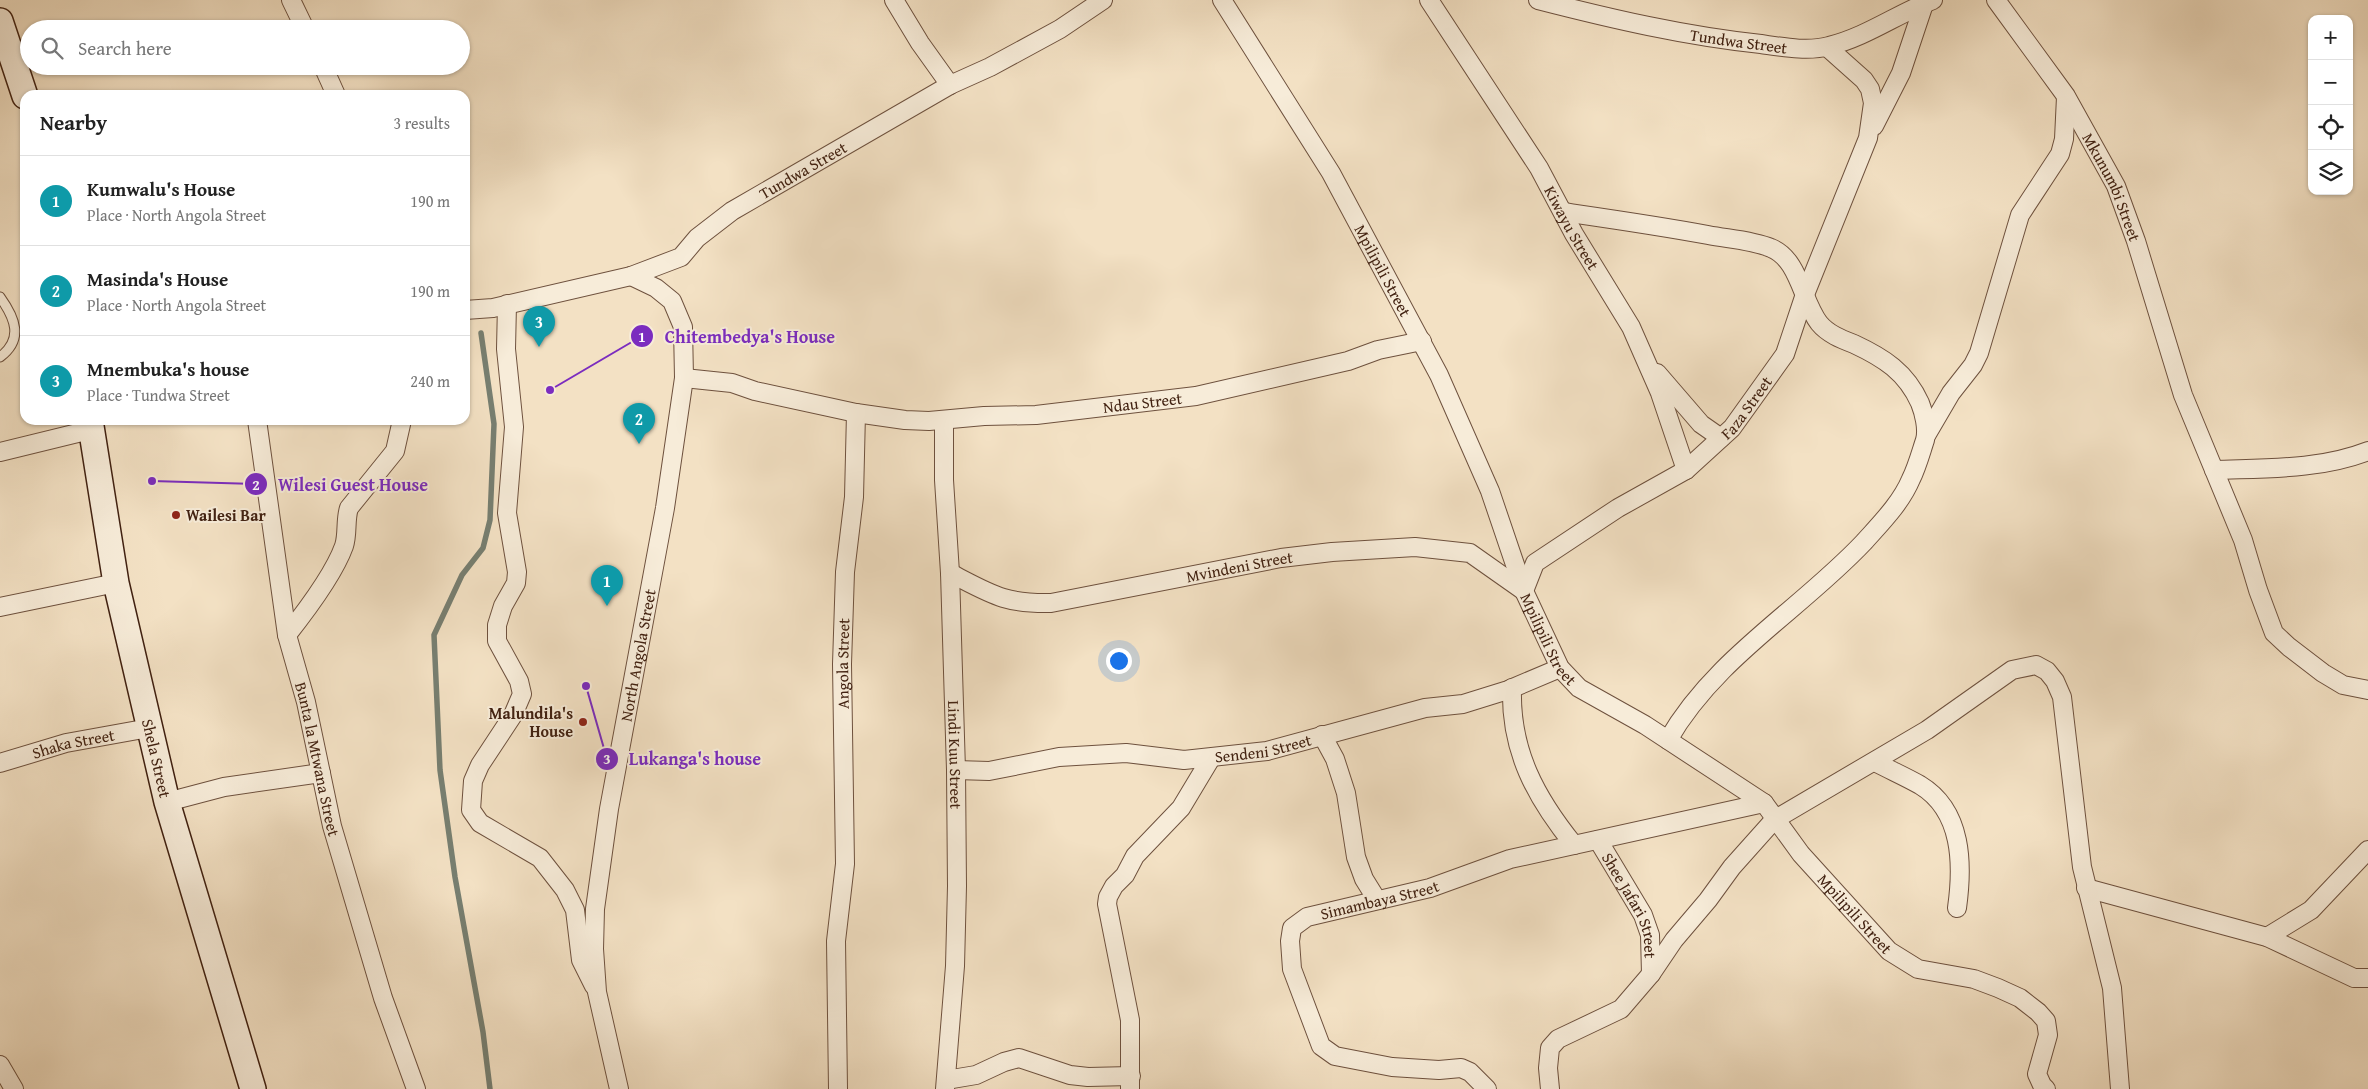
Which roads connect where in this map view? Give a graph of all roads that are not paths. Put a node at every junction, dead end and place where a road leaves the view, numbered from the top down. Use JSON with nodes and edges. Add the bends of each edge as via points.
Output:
{"nodes":[{"id":1,"x":291,"y":0,"type":"edge"},
{"id":2,"x":894,"y":0,"type":"edge"},
{"id":3,"x":1103,"y":0,"type":"edge"},
{"id":4,"x":1222,"y":0,"type":"edge"},
{"id":5,"x":1429,"y":0,"type":"edge"},
{"id":6,"x":1538,"y":0,"type":"edge"},
{"id":7,"x":1996,"y":0,"type":"edge"},
{"id":8,"x":1928,"y":2,"type":"edge"},
{"id":9,"x":1080,"y":6,"type":"edge"},
{"id":10,"x":0,"y":20,"type":"edge"},
{"id":11,"x":301,"y":20,"type":"edge"},
{"id":12,"x":1827,"y":47,"type":"junction"},
{"id":13,"x":327,"y":75,"type":"edge"},
{"id":14,"x":950,"y":84,"type":"junction"},
{"id":15,"x":23,"y":90,"type":"edge"},
{"id":16,"x":334,"y":90,"type":"edge"},
{"id":17,"x":2066,"y":96,"type":"junction"},
{"id":18,"x":1868,"y":138,"type":"junction"},
{"id":19,"x":1563,"y":212,"type":"junction"},
{"id":20,"x":631,"y":276,"type":"junction"},
{"id":21,"x":0,"y":297,"type":"edge"},
{"id":22,"x":1804,"y":297,"type":"junction"},
{"id":23,"x":500,"y":306,"type":"junction"},
{"id":24,"x":470,"y":309,"type":"edge"},
{"id":25,"x":1422,"y":341,"type":"junction"},
{"id":26,"x":0,"y":357,"type":"edge"},
{"id":27,"x":1645,"y":363,"type":"junction"},
{"id":28,"x":684,"y":378,"type":"junction"},
{"id":29,"x":856,"y":413,"type":"junction"},
{"id":30,"x":944,"y":420,"type":"junction"},
{"id":31,"x":90,"y":425,"type":"edge"},
{"id":32,"x":258,"y":425,"type":"edge"},
{"id":33,"x":401,"y":425,"type":"edge"},
{"id":34,"x":1927,"y":434,"type":"junction"},
{"id":35,"x":1721,"y":438,"type":"junction"},
{"id":36,"x":2368,"y":450,"type":"edge"},
{"id":37,"x":0,"y":452,"type":"edge"},
{"id":38,"x":1686,"y":470,"type":"junction"},
{"id":39,"x":2214,"y":470,"type":"junction"},
{"id":40,"x":950,"y":573,"type":"junction"},
{"id":41,"x":116,"y":583,"type":"junction"},
{"id":42,"x":1524,"y":591,"type":"junction"},
{"id":43,"x":0,"y":608,"type":"edge"},
{"id":44,"x":287,"y":635,"type":"junction"},
{"id":45,"x":1560,"y":668,"type":"junction"},
{"id":46,"x":1512,"y":688,"type":"junction"},
{"id":47,"x":2368,"y":690,"type":"edge"},
{"id":48,"x":149,"y":728,"type":"junction"},
{"id":49,"x":1322,"y":735,"type":"junction"},
{"id":50,"x":1668,"y":740,"type":"junction"},
{"id":51,"x":1211,"y":758,"type":"junction"},
{"id":52,"x":1875,"y":762,"type":"junction"},
{"id":53,"x":0,"y":764,"type":"edge"},
{"id":54,"x":956,"y":770,"type":"junction"},
{"id":55,"x":321,"y":773,"type":"junction"},
{"id":56,"x":167,"y":802,"type":"junction"},
{"id":57,"x":1764,"y":803,"type":"junction"},
{"id":58,"x":1774,"y":820,"type":"junction"},
{"id":59,"x":1598,"y":840,"type":"junction"},
{"id":60,"x":1574,"y":845,"type":"junction"},
{"id":61,"x":2368,"y":850,"type":"edge"},
{"id":62,"x":2086,"y":888,"type":"junction"},
{"id":63,"x":1377,"y":900,"type":"junction"},
{"id":64,"x":1957,"y":908,"type":"dead end"},
{"id":65,"x":2267,"y":937,"type":"junction"},
{"id":66,"x":1651,"y":974,"type":"junction"},
{"id":67,"x":2368,"y":978,"type":"edge"},
{"id":68,"x":597,"y":992,"type":"junction"},
{"id":69,"x":0,"y":1065,"type":"edge"},
{"id":70,"x":1131,"y":1083,"type":"edge"},
{"id":71,"x":945,"y":1085,"type":"edge"},
{"id":72,"x":14,"y":1089,"type":"edge"},
{"id":73,"x":253,"y":1089,"type":"edge"},
{"id":74,"x":416,"y":1089,"type":"edge"},
{"id":75,"x":619,"y":1089,"type":"edge"},
{"id":76,"x":838,"y":1089,"type":"edge"},
{"id":77,"x":1487,"y":1089,"type":"edge"},
{"id":78,"x":1550,"y":1089,"type":"edge"},
{"id":79,"x":2046,"y":1089,"type":"edge"},
{"id":80,"x":2120,"y":1089,"type":"edge"}],
"edges":[{"from":1,"to":11,"type":"street"},
{"from":2,"to":14,"type":"street"},
{"from":3,"to":9,"type":"street","name":"Tundwa Street"},
{"from":4,"to":25,"type":"street","name":"Mpilipili Street","via":[[1331,173]]},
{"from":5,"to":19,"type":"street","name":"Kiwayu Street","via":[[1539,168]]},
{"from":6,"to":12,"type":"street","name":"Tundwa Street","via":[[1707,39],[1794,48]]},
{"from":7,"to":17,"type":"street","name":"Mkunumbi Street"},
{"from":8,"to":12,"type":"street","name":"Tundwa Street","via":[[1863,34]]},
{"from":8,"to":18,"type":"street","name":"Faza Street","via":[[1901,73]]},
{"from":9,"to":14,"type":"street","name":"Tundwa Street","via":[[1060,29]]},
{"from":10,"to":15,"type":"main road"},
{"from":12,"to":18,"type":"street","name":"Faza Street","via":[[1870,89],[1873,103]]},
{"from":13,"to":16,"type":"street"},
{"from":14,"to":20,"type":"street","name":"Tundwa Street","via":[[732,211],[697,238],[680,257]]},
{"from":17,"to":34,"type":"street","via":[[2060,154],[2020,215],[1979,354]]},
{"from":17,"to":39,"type":"street","name":"Mkunumbi Street","via":[[2116,186],[2183,395]]},
{"from":18,"to":22,"type":"street","name":"Faza Street"},
{"from":19,"to":22,"type":"street","via":[[1682,230],[1774,249],[1785,259]]},
{"from":19,"to":27,"type":"street","name":"Kiwayu Street","via":[[1630,327]]},
{"from":20,"to":23,"type":"street","name":"Tundwa Street"},
{"from":20,"to":28,"type":"street","name":"North Angola Street","via":[[656,288],[672,302],[683,327]]},
{"from":21,"to":26,"type":"lane","via":[[16,327],[15,339]]},
{"from":22,"to":34,"type":"street","via":[[1819,323],[1831,334],[1873,353],[1900,372],[1923,410]]},
{"from":22,"to":35,"type":"street","name":"Faza Street","via":[[1785,354],[1732,428]]},
{"from":23,"to":24,"type":"street","name":"Tundwa Street"},
{"from":23,"to":68,"type":"street","via":[[514,427],[506,513],[517,572],[516,584],[497,625],[497,640],[519,681],[522,694],[513,715],[480,765],[473,781],[471,810],[480,823],[540,858],[565,890],[575,910],[581,960]]},
{"from":25,"to":30,"type":"street","name":"Ndau Street","via":[[1196,396],[1036,415],[1004,414]]},
{"from":25,"to":42,"type":"street","name":"Mpilipili Street","via":[[1490,492]]},
{"from":27,"to":35,"type":"street","via":[[1700,424]]},
{"from":27,"to":38,"type":"street","name":"Kiwayu Street","via":[[1660,394]]},
{"from":28,"to":29,"type":"street","via":[[732,384]]},
{"from":28,"to":68,"type":"street","name":"North Angola Street","via":[[665,508],[595,909]]},
{"from":29,"to":30,"type":"street","name":"Ndau Street","via":[[904,420]]},
{"from":29,"to":76,"type":"street","name":"Angola Street","via":[[854,497],[845,572],[842,664],[845,864],[836,941]]},
{"from":30,"to":40,"type":"street","name":"Lindi Kuu Street"},
{"from":31,"to":37,"type":"street"},
{"from":31,"to":41,"type":"main road","name":"Shela Street"},
{"from":32,"to":44,"type":"street","name":"Bunta la Mtwana Street"},
{"from":33,"to":44,"type":"street","via":[[394,452],[349,508],[345,544],[339,557]]},
{"from":34,"to":50,"type":"street","via":[[1911,480],[1886,518],[1845,563],[1744,649],[1692,703]]},
{"from":35,"to":38,"type":"street","name":"Faza Street"},
{"from":36,"to":39,"type":"street","via":[[2322,464]]},
{"from":38,"to":42,"type":"street","name":"Faza Street","via":[[1618,508],[1535,563]]},
{"from":39,"to":47,"type":"street","name":"Mkunumbi Street","via":[[2243,540],[2274,633],[2323,673],[2343,685]]},
{"from":40,"to":42,"type":"street","name":"Mvindeni Street","via":[[996,597],[1028,603],[1051,602],[1281,558],[1415,547],[1470,553]]},
{"from":40,"to":54,"type":"street","name":"Lindi Kuu Street"},
{"from":41,"to":43,"type":"street"},
{"from":41,"to":48,"type":"main road","name":"Shela Street"},
{"from":42,"to":45,"type":"street","name":"Mpilipili Street"},
{"from":44,"to":55,"type":"street","name":"Bunta la Mtwana Street"},
{"from":45,"to":46,"type":"street","name":"Sendeni Street"},
{"from":45,"to":50,"type":"street","name":"Mpilipili Street","via":[[1579,688]]},
{"from":46,"to":49,"type":"street","name":"Sendeni Street","via":[[1463,704],[1425,708]]},
{"from":46,"to":60,"type":"street","via":[[1511,703],[1523,764],[1549,815]]},
{"from":48,"to":53,"type":"street","name":"Shaka Street","via":[[66,743]]},
{"from":48,"to":56,"type":"main road","name":"Shela Street"},
{"from":49,"to":51,"type":"street","name":"Sendeni Street","via":[[1267,751]]},
{"from":49,"to":63,"type":"street","via":[[1335,759],[1346,793],[1356,857]]},
{"from":50,"to":57,"type":"street","name":"Mpilipili Street"},
{"from":51,"to":54,"type":"street","name":"Sendeni Street","via":[[1184,760],[1126,753],[1059,757],[989,771]]},
{"from":51,"to":70,"type":"street","via":[[1181,808],[1135,856],[1108,896],[1130,1020]]},
{"from":52,"to":58,"type":"street"},
{"from":52,"to":62,"type":"street","via":[[2012,670],[2036,665],[2047,671],[2062,697]]},
{"from":52,"to":64,"type":"street","via":[[1921,786],[1938,799],[1950,818],[1961,857]]},
{"from":54,"to":71,"type":"street","name":"Lindi Kuu Street","via":[[955,966]]},
{"from":55,"to":56,"type":"street","via":[[224,787]]},
{"from":55,"to":74,"type":"street","name":"Bunta la Mtwana Street","via":[[340,856]]},
{"from":56,"to":73,"type":"main road","name":"Shela Street"},
{"from":57,"to":58,"type":"street","name":"Mpilipili Street"},
{"from":57,"to":59,"type":"street","name":"Simambaya Street"},
{"from":58,"to":66,"type":"street","via":[[1732,867]]},
{"from":58,"to":79,"type":"street","name":"Mpilipili Street","via":[[1889,951],[1918,969],[1974,979],[1998,988],[2020,998],[2038,1012],[2046,1021],[2048,1036],[2037,1074]]},
{"from":59,"to":60,"type":"street","name":"Simambaya Street"},
{"from":59,"to":66,"type":"street","name":"Shee Jafari Street","via":[[1643,916],[1650,935]]},
{"from":60,"to":63,"type":"street","name":"Simambaya Street","via":[[1510,859],[1430,888]]},
{"from":61,"to":65,"type":"street","via":[[2311,910]]},
{"from":62,"to":65,"type":"street"},
{"from":62,"to":80,"type":"street","via":[[2112,988]]},
{"from":63,"to":77,"type":"street","name":"Simambaya Street","via":[[1307,916],[1292,928],[1292,969],[1322,1046],[1335,1056],[1392,1067],[1461,1068],[1470,1072]]},
{"from":65,"to":67,"type":"street","via":[[2354,978]]},
{"from":66,"to":78,"type":"street","via":[[1621,1010],[1558,1040],[1550,1048]]},
{"from":68,"to":75,"type":"street","name":"North Angola Street"},
{"from":69,"to":72,"type":"street"},
{"from":70,"to":71,"type":"street","via":[[1070,1075],[1019,1058]]}]}
